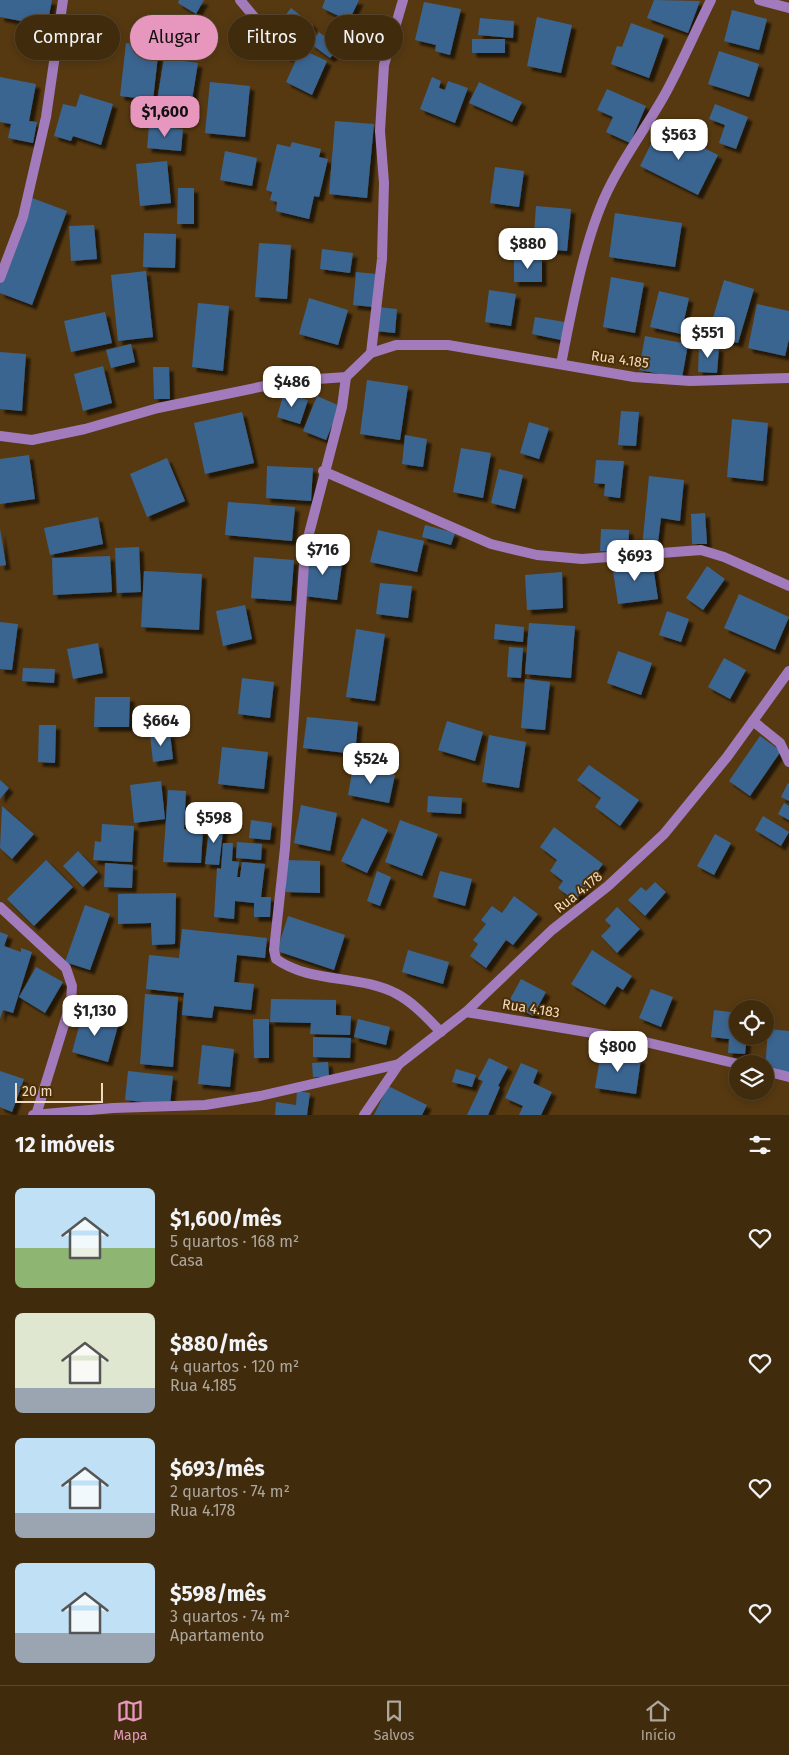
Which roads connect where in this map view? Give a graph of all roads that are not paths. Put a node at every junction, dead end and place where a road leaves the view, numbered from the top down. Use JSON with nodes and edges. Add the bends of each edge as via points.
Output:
{"nodes":[{"id":1,"x":63,"y":0,"type":"edge"},
{"id":2,"x":240,"y":0,"type":"edge"},
{"id":3,"x":403,"y":0,"type":"edge"},
{"id":4,"x":711,"y":0,"type":"edge"},
{"id":5,"x":759,"y":0,"type":"edge"},
{"id":6,"x":789,"y":8,"type":"edge"},
{"id":7,"x":252,"y":15,"type":"edge"},
{"id":8,"x":0,"y":278,"type":"edge"},
{"id":9,"x":371,"y":353,"type":"junction"},
{"id":10,"x":561,"y":364,"type":"junction"},
{"id":11,"x":346,"y":376,"type":"junction"},
{"id":12,"x":789,"y":378,"type":"edge"},
{"id":13,"x":0,"y":436,"type":"edge"},
{"id":14,"x":323,"y":471,"type":"junction"},
{"id":15,"x":789,"y":586,"type":"edge"},
{"id":16,"x":789,"y":671,"type":"edge"},
{"id":17,"x":753,"y":721,"type":"junction"},
{"id":18,"x":789,"y":762,"type":"edge"},
{"id":19,"x":0,"y":906,"type":"edge"},
{"id":20,"x":466,"y":1012,"type":"junction"},
{"id":21,"x":441,"y":1032,"type":"junction"},
{"id":22,"x":729,"y":1062,"type":"edge"},
{"id":23,"x":399,"y":1064,"type":"junction"},
{"id":24,"x":774,"y":1073,"type":"edge"},
{"id":25,"x":789,"y":1077,"type":"edge"},
{"id":26,"x":34,"y":1115,"type":"edge"},
{"id":27,"x":364,"y":1115,"type":"edge"}],
"edges":[{"from":1,"to":8,"type":"street","via":[[44,126],[23,217]]},
{"from":2,"to":7,"type":"street"},
{"from":3,"to":9,"type":"street","via":[[384,65],[380,131],[384,183],[382,259]]},
{"from":4,"to":10,"type":"street","via":[[664,96],[610,185],[594,225]]},
{"from":5,"to":6,"type":"street"},
{"from":9,"to":10,"type":"street","name":"Rua 4.185","via":[[396,345],[448,344]]},
{"from":9,"to":11,"type":"street"},
{"from":10,"to":12,"type":"street","name":"Rua 4.185","via":[[634,377],[690,381]]},
{"from":11,"to":13,"type":"street","via":[[290,381],[158,408],[32,440]]},
{"from":11,"to":14,"type":"street","via":[[342,407]]},
{"from":14,"to":15,"type":"street","via":[[491,544],[537,555],[582,559],[701,550]]},
{"from":14,"to":21,"type":"street","via":[[305,549],[285,848],[274,950],[276,959],[295,970],[397,994]]},
{"from":16,"to":17,"type":"street","name":"Rua 4.178"},
{"from":17,"to":18,"type":"street","via":[[780,743]]},
{"from":17,"to":20,"type":"street","name":"Rua 4.178","via":[[664,834],[608,886],[552,930]]},
{"from":19,"to":26,"type":"street","via":[[66,968],[72,986],[71,1002]]},
{"from":20,"to":21,"type":"street","name":"Rua 4.178"},
{"from":20,"to":22,"type":"street","name":"Rua 4.183","via":[[641,1040]]},
{"from":21,"to":23,"type":"street","name":"Rua 4.178"},
{"from":23,"to":26,"type":"street","via":[[260,1096],[205,1105]]},
{"from":23,"to":27,"type":"street","name":"Rua 4.178"},
{"from":24,"to":25,"type":"street"}]}
